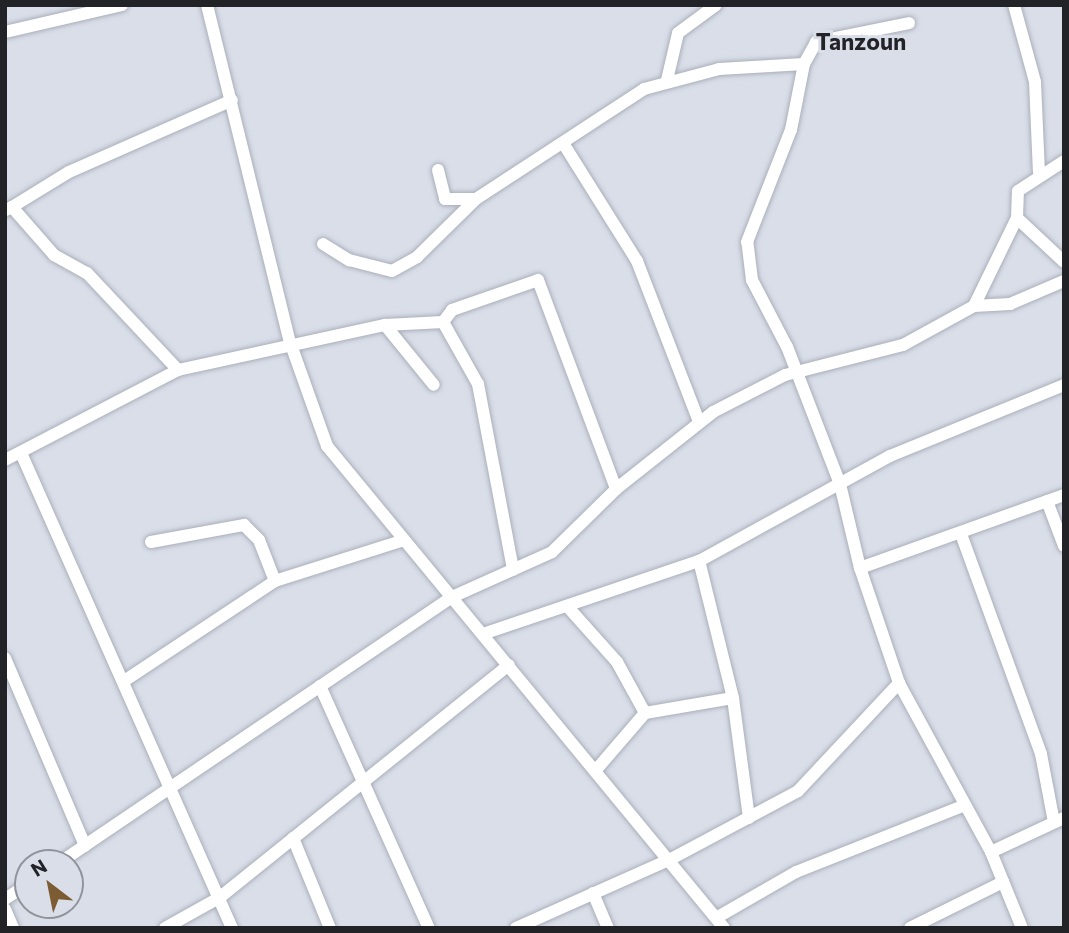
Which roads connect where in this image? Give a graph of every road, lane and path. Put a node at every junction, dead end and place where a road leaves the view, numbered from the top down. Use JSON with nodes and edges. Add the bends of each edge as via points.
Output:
{"nodes":[{"id":1,"x":122,"y":5,"type":"edge"},
{"id":2,"x":207,"y":5,"type":"edge"},
{"id":3,"x":716,"y":5,"type":"edge"},
{"id":4,"x":1014,"y":5,"type":"edge"},
{"id":5,"x":909,"y":23,"type":"dead end"},
{"id":6,"x":5,"y":32,"type":"edge"},
{"id":7,"x":804,"y":64,"type":"junction"},
{"id":8,"x":667,"y":80,"type":"junction"},
{"id":9,"x":232,"y":100,"type":"junction"},
{"id":10,"x":564,"y":143,"type":"junction"},
{"id":11,"x":1064,"y":161,"type":"edge"},
{"id":12,"x":438,"y":170,"type":"dead end"},
{"id":13,"x":1040,"y":172,"type":"junction"},
{"id":14,"x":477,"y":199,"type":"junction"},
{"id":15,"x":8,"y":209,"type":"edge"},
{"id":16,"x":1017,"y":218,"type":"junction"},
{"id":17,"x":323,"y":244,"type":"dead end"},
{"id":18,"x":1064,"y":261,"type":"edge"},
{"id":19,"x":1064,"y":281,"type":"edge"},
{"id":20,"x":974,"y":306,"type":"junction"},
{"id":21,"x":443,"y":321,"type":"junction"},
{"id":22,"x":385,"y":325,"type":"junction"},
{"id":23,"x":290,"y":342,"type":"junction"},
{"id":24,"x":178,"y":370,"type":"junction"},
{"id":25,"x":797,"y":371,"type":"junction"},
{"id":26,"x":434,"y":385,"type":"dead end"},
{"id":27,"x":1064,"y":385,"type":"edge"},
{"id":28,"x":699,"y":422,"type":"junction"},
{"id":29,"x":10,"y":454,"type":"edge"},
{"id":30,"x":840,"y":484,"type":"junction"},
{"id":31,"x":616,"y":489,"type":"junction"},
{"id":32,"x":1064,"y":495,"type":"edge"},
{"id":33,"x":1047,"y":501,"type":"junction"},
{"id":34,"x":961,"y":534,"type":"junction"},
{"id":35,"x":404,"y":540,"type":"junction"},
{"id":36,"x":152,"y":542,"type":"dead end"},
{"id":37,"x":1064,"y":546,"type":"edge"},
{"id":38,"x":699,"y":561,"type":"junction"},
{"id":39,"x":860,"y":568,"type":"junction"},
{"id":40,"x":513,"y":570,"type":"junction"},
{"id":41,"x":275,"y":581,"type":"junction"},
{"id":42,"x":452,"y":597,"type":"junction"},
{"id":43,"x":567,"y":606,"type":"junction"},
{"id":44,"x":483,"y":634,"type":"junction"},
{"id":45,"x":5,"y":658,"type":"edge"},
{"id":46,"x":509,"y":665,"type":"junction"},
{"id":47,"x":124,"y":681,"type":"junction"},
{"id":48,"x":899,"y":683,"type":"junction"},
{"id":49,"x":320,"y":686,"type":"junction"},
{"id":50,"x":733,"y":698,"type":"junction"},
{"id":51,"x":645,"y":713,"type":"junction"},
{"id":52,"x":596,"y":770,"type":"junction"},
{"id":53,"x":362,"y":783,"type":"junction"},
{"id":54,"x":171,"y":788,"type":"junction"},
{"id":55,"x":963,"y":806,"type":"junction"},
{"id":56,"x":749,"y":818,"type":"junction"},
{"id":57,"x":1059,"y":820,"type":"edge"},
{"id":58,"x":293,"y":838,"type":"junction"},
{"id":59,"x":85,"y":846,"type":"junction"},
{"id":60,"x":80,"y":849,"type":"edge"},
{"id":61,"x":991,"y":852,"type":"junction"},
{"id":62,"x":669,"y":860,"type":"junction"},
{"id":63,"x":1003,"y":882,"type":"junction"},
{"id":64,"x":593,"y":893,"type":"junction"},
{"id":65,"x":219,"y":898,"type":"junction"},
{"id":66,"x":5,"y":909,"type":"edge"},
{"id":67,"x":539,"y":923,"type":"edge"},
{"id":68,"x":720,"y":923,"type":"edge"},
{"id":69,"x":13,"y":928,"type":"edge"},
{"id":70,"x":165,"y":928,"type":"edge"},
{"id":71,"x":232,"y":928,"type":"edge"},
{"id":72,"x":330,"y":928,"type":"edge"},
{"id":73,"x":429,"y":928,"type":"edge"},
{"id":74,"x":516,"y":928,"type":"edge"},
{"id":75,"x":608,"y":928,"type":"edge"},
{"id":76,"x":910,"y":928,"type":"edge"},
{"id":77,"x":1022,"y":928,"type":"edge"}],
"edges":[{"from":1,"to":6,"type":"street"},
{"from":2,"to":9,"type":"street"},
{"from":3,"to":8,"type":"street","via":[[678,33]]},
{"from":4,"to":13,"type":"street","via":[[1035,82]]},
{"from":5,"to":7,"type":"street","via":[[816,42]]},
{"from":7,"to":8,"type":"street","via":[[719,69]]},
{"from":7,"to":25,"type":"street","via":[[791,130],[746,250],[752,279]]},
{"from":8,"to":10,"type":"street"},
{"from":9,"to":15,"type":"street","via":[[69,172]]},
{"from":9,"to":23,"type":"street"},
{"from":10,"to":14,"type":"street"},
{"from":10,"to":28,"type":"street","via":[[636,261]]},
{"from":11,"to":13,"type":"street"},
{"from":12,"to":14,"type":"street","via":[[445,199]]},
{"from":13,"to":16,"type":"street","via":[[1018,191]]},
{"from":14,"to":17,"type":"street","via":[[417,257],[392,271],[349,260]]},
{"from":15,"to":24,"type":"street","via":[[37,240],[87,273]]},
{"from":16,"to":18,"type":"street"},
{"from":16,"to":20,"type":"street"},
{"from":19,"to":20,"type":"street","via":[[1010,304]]},
{"from":20,"to":25,"type":"street","via":[[902,345]]},
{"from":21,"to":22,"type":"street"},
{"from":21,"to":31,"type":"street","via":[[452,310],[538,280]]},
{"from":21,"to":40,"type":"street","via":[[478,384]]},
{"from":22,"to":23,"type":"street"},
{"from":22,"to":26,"type":"street"},
{"from":23,"to":24,"type":"street"},
{"from":23,"to":35,"type":"street","via":[[327,446]]},
{"from":24,"to":29,"type":"street"},
{"from":25,"to":28,"type":"street"},
{"from":25,"to":30,"type":"street"},
{"from":27,"to":30,"type":"street","via":[[949,429]]},
{"from":28,"to":31,"type":"street"},
{"from":29,"to":47,"type":"street"},
{"from":30,"to":38,"type":"street"},
{"from":30,"to":39,"type":"street"},
{"from":31,"to":40,"type":"street","via":[[566,542]]},
{"from":32,"to":33,"type":"street"},
{"from":33,"to":34,"type":"street"},
{"from":33,"to":37,"type":"street"},
{"from":34,"to":39,"type":"street"},
{"from":34,"to":57,"type":"street","via":[[1041,754]]},
{"from":35,"to":41,"type":"street"},
{"from":35,"to":42,"type":"street"},
{"from":36,"to":41,"type":"street","via":[[244,525],[259,540]]},
{"from":38,"to":43,"type":"street"},
{"from":38,"to":50,"type":"street"},
{"from":39,"to":48,"type":"street"},
{"from":40,"to":42,"type":"street"},
{"from":41,"to":47,"type":"street"},
{"from":42,"to":44,"type":"street"},
{"from":42,"to":49,"type":"street"},
{"from":43,"to":44,"type":"street"},
{"from":43,"to":51,"type":"street","via":[[617,662]]},
{"from":44,"to":46,"type":"street"},
{"from":45,"to":59,"type":"street"},
{"from":46,"to":52,"type":"street"},
{"from":46,"to":53,"type":"street"},
{"from":47,"to":54,"type":"street"},
{"from":48,"to":55,"type":"street"},
{"from":48,"to":56,"type":"street","via":[[818,775]]},
{"from":49,"to":53,"type":"street"},
{"from":49,"to":54,"type":"street"},
{"from":50,"to":51,"type":"street"},
{"from":50,"to":56,"type":"street"},
{"from":51,"to":52,"type":"street"},
{"from":52,"to":62,"type":"street"},
{"from":53,"to":58,"type":"street"},
{"from":53,"to":73,"type":"street"},
{"from":54,"to":59,"type":"street"},
{"from":54,"to":65,"type":"street"},
{"from":55,"to":61,"type":"street"},
{"from":55,"to":68,"type":"street","via":[[796,872]]},
{"from":56,"to":62,"type":"street"},
{"from":57,"to":61,"type":"street"},
{"from":58,"to":65,"type":"street"},
{"from":58,"to":72,"type":"street"},
{"from":59,"to":60,"type":"street"},
{"from":61,"to":63,"type":"street"},
{"from":62,"to":64,"type":"street"},
{"from":62,"to":68,"type":"street"},
{"from":63,"to":76,"type":"street","via":[[960,909]]},
{"from":63,"to":77,"type":"street"},
{"from":64,"to":67,"type":"street"},
{"from":64,"to":75,"type":"street"},
{"from":65,"to":70,"type":"street"},
{"from":65,"to":71,"type":"street"},
{"from":66,"to":69,"type":"street"},
{"from":67,"to":74,"type":"street"}]}
